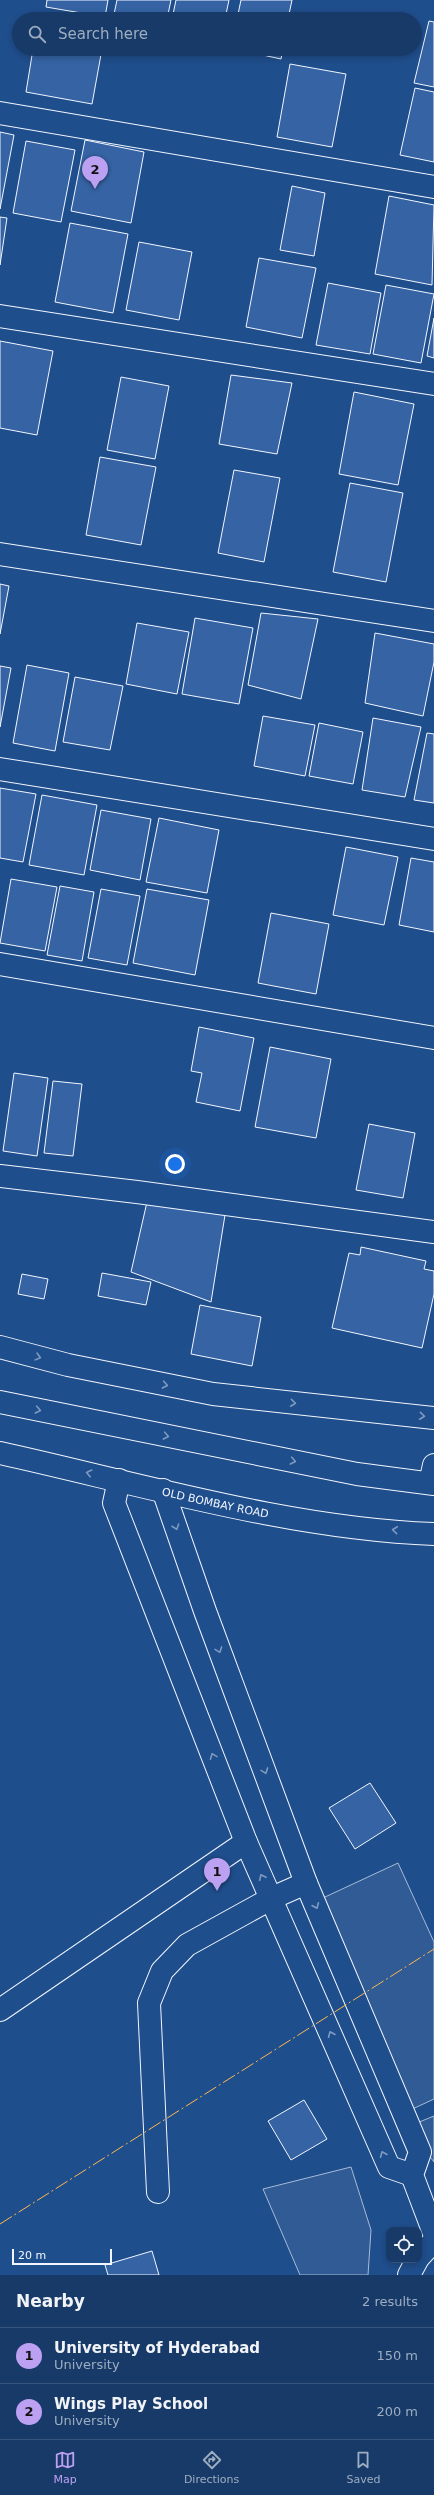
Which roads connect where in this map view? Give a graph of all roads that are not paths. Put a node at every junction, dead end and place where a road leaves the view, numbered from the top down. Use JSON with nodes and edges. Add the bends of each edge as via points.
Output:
{"nodes":[{"id":1,"x":0,"y":113,"type":"edge"},
{"id":2,"x":434,"y":187,"type":"edge"},
{"id":3,"x":0,"y":316,"type":"edge"},
{"id":4,"x":434,"y":384,"type":"edge"},
{"id":5,"x":0,"y":554,"type":"edge"},
{"id":6,"x":434,"y":621,"type":"edge"},
{"id":7,"x":0,"y":768,"type":"edge"},
{"id":8,"x":434,"y":840,"type":"edge"},
{"id":9,"x":0,"y":964,"type":"edge"},
{"id":10,"x":434,"y":1038,"type":"edge"},
{"id":11,"x":0,"y":1176,"type":"edge"},
{"id":12,"x":434,"y":1232,"type":"edge"},
{"id":13,"x":0,"y":1347,"type":"edge"},
{"id":14,"x":0,"y":1402,"type":"edge"},
{"id":15,"x":434,"y":1418,"type":"edge"},
{"id":16,"x":0,"y":1454,"type":"edge"},
{"id":17,"x":433,"y":1477,"type":"edge"},
{"id":18,"x":119,"y":1480,"type":"junction"},
{"id":19,"x":163,"y":1490,"type":"junction"},
{"id":20,"x":434,"y":1534,"type":"edge"},
{"id":21,"x":246,"y":1842,"type":"junction"},
{"id":22,"x":306,"y":1883,"type":"junction"},
{"id":23,"x":272,"y":1898,"type":"junction"},
{"id":24,"x":0,"y":2010,"type":"edge"},
{"id":25,"x":412,"y":2175,"type":"junction"},
{"id":26,"x":158,"y":2192,"type":"dead end"},
{"id":27,"x":434,"y":2233,"type":"edge"},
{"id":28,"x":434,"y":2241,"type":"edge"},
{"id":29,"x":422,"y":2254,"type":"edge"},
{"id":30,"x":415,"y":2263,"type":"edge"},
{"id":31,"x":409,"y":2275,"type":"edge"}],
"edges":[{"from":1,"to":2,"type":"street"},
{"from":3,"to":4,"type":"street"},
{"from":5,"to":6,"type":"street"},
{"from":7,"to":8,"type":"street"},
{"from":9,"to":10,"type":"street"},
{"from":11,"to":12,"type":"street"},
{"from":13,"to":15,"type":"street","one_way":true,"via":[[68,1365],[213,1394]]},
{"from":14,"to":17,"type":"street","one_way":true,"via":[[357,1474]]},
{"from":18,"to":16,"type":"street","name":"OLD BOMBAY ROAD","one_way":true},
{"from":18,"to":19,"type":"street","name":"OLD BOMBAY ROAD"},
{"from":21,"to":18,"type":"street","one_way":true,"via":[[114,1503]]},
{"from":20,"to":19,"type":"street","name":"OLD BOMBAY ROAD","one_way":true,"via":[[276,1515]]},
{"from":19,"to":22,"type":"street","one_way":true},
{"from":23,"to":21,"type":"street","one_way":true},
{"from":21,"to":24,"type":"street"},
{"from":22,"to":23,"type":"street"},
{"from":22,"to":25,"type":"street","one_way":true,"via":[[420,2152]]},
{"from":25,"to":23,"type":"street","one_way":true,"via":[[389,2167]]},
{"from":23,"to":26,"type":"street","via":[[187,1946],[162,1970],[149,2003]]},
{"from":25,"to":27,"type":"street"},
{"from":28,"to":29,"type":"street"},
{"from":30,"to":31,"type":"street"}]}
